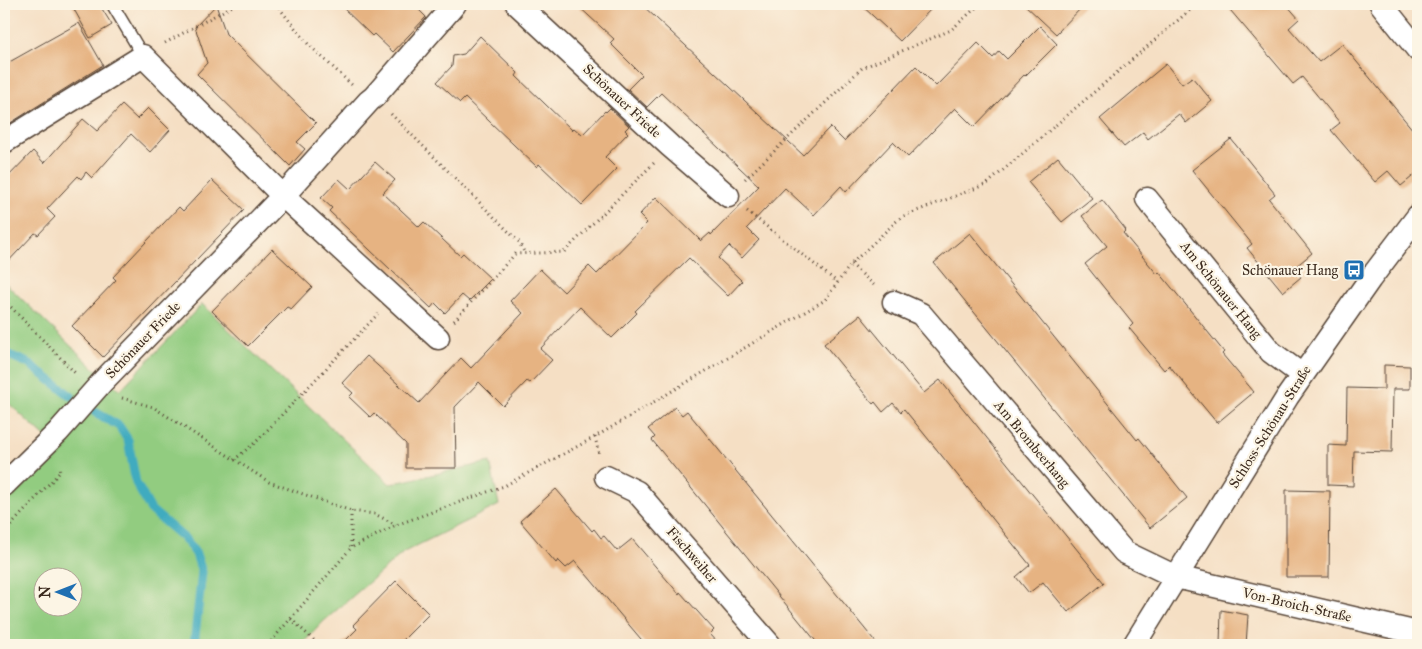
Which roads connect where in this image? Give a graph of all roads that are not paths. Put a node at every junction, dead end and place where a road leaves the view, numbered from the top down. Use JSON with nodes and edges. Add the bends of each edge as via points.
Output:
{"nodes":[{"id":1,"x":112,"y":4,"type":"edge"},
{"id":2,"x":455,"y":4,"type":"edge"},
{"id":3,"x":517,"y":4,"type":"edge"},
{"id":4,"x":1381,"y":4,"type":"edge"},
{"id":5,"x":1418,"y":50,"type":"edge"},
{"id":6,"x":143,"y":56,"type":"junction"},
{"id":7,"x":4,"y":142,"type":"edge"},
{"id":8,"x":283,"y":196,"type":"junction"},
{"id":9,"x":728,"y":196,"type":"road end"},
{"id":10,"x":1147,"y":199,"type":"dead end"},
{"id":11,"x":1418,"y":216,"type":"edge"},
{"id":12,"x":894,"y":302,"type":"road end"},
{"id":13,"x":438,"y":338,"type":"road end"},
{"id":14,"x":1302,"y":375,"type":"junction"},
{"id":15,"x":606,"y":477,"type":"dead end"},
{"id":16,"x":4,"y":485,"type":"edge"},
{"id":17,"x":1176,"y":577,"type":"junction"},
{"id":18,"x":1418,"y":633,"type":"edge"},
{"id":19,"x":770,"y":645,"type":"edge"},
{"id":20,"x":1134,"y":645,"type":"edge"}],
"edges":[{"from":1,"to":6,"type":"lane"},
{"from":2,"to":8,"type":"street","name":"Schönauer Friede"},
{"from":3,"to":9,"type":"street","name":"Schönauer Friede"},
{"from":4,"to":5,"type":"street"},
{"from":6,"to":7,"type":"street"},
{"from":6,"to":8,"type":"street"},
{"from":8,"to":13,"type":"street"},
{"from":8,"to":16,"type":"street","name":"Schönauer Friede"},
{"from":10,"to":14,"type":"street","name":"Am Schönauer Hang","via":[[1271,352]]},
{"from":11,"to":14,"type":"street","name":"Schloss-Schönau-Straße"},
{"from":12,"to":17,"type":"street","name":"Am Brombeerhang","via":[[921,314],[1124,552]]},
{"from":14,"to":17,"type":"street","name":"Schloss-Schönau-Straße"},
{"from":15,"to":19,"type":"street","name":"Fischweiher","via":[[637,492]]},
{"from":17,"to":18,"type":"street","name":"Von-Broich-Straße"},
{"from":17,"to":20,"type":"street","name":"Schloss-Schönau-Straße"}]}
